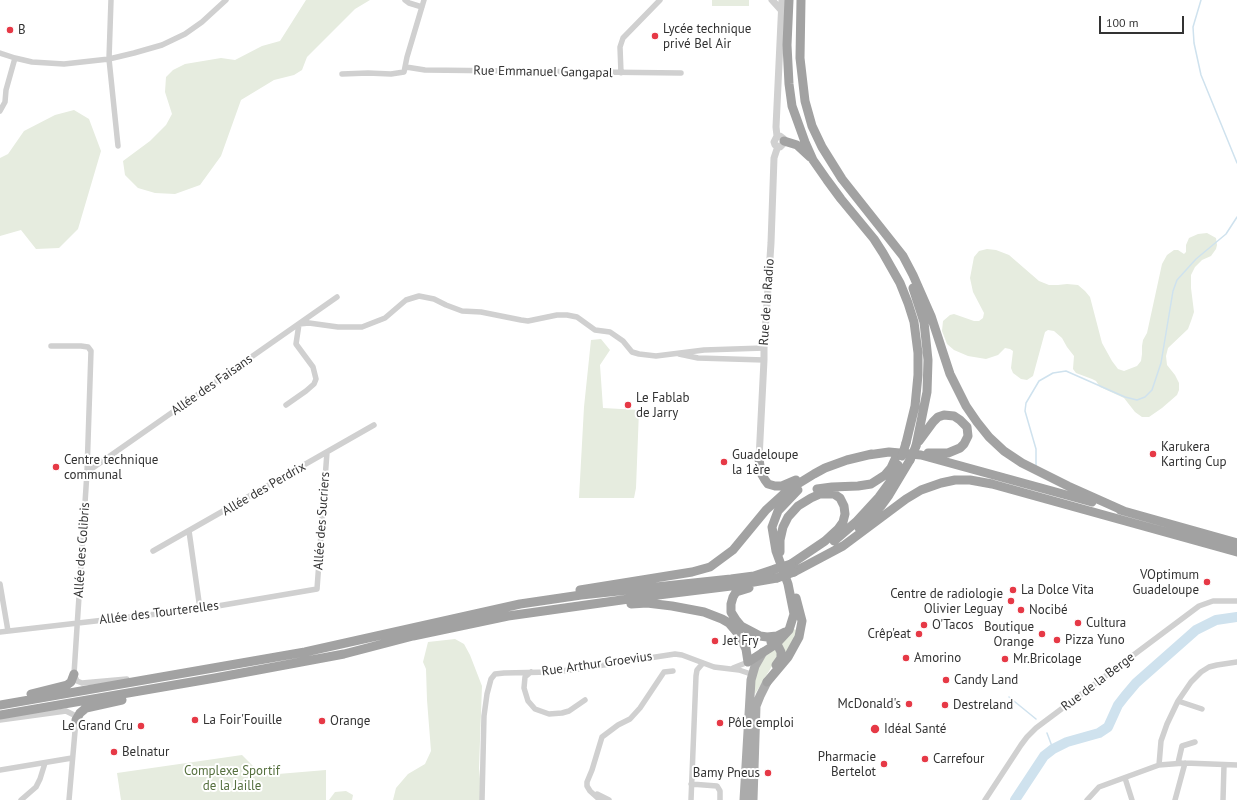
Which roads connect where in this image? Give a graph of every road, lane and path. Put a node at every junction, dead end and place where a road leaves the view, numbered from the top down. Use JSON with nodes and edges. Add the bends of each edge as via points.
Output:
{"nodes":[{"id":1,"x":111,"y":0,"type":"edge"},
{"id":2,"x":226,"y":0,"type":"edge"},
{"id":3,"x":404,"y":0,"type":"edge"},
{"id":4,"x":424,"y":0,"type":"edge"},
{"id":5,"x":660,"y":0,"type":"edge"},
{"id":6,"x":772,"y":0,"type":"edge"},
{"id":7,"x":782,"y":0,"type":"edge"},
{"id":8,"x":789,"y":0,"type":"edge"},
{"id":9,"x":801,"y":0,"type":"edge"},
{"id":10,"x":422,"y":7,"type":"junction"},
{"id":11,"x":781,"y":10,"type":"junction"},
{"id":12,"x":0,"y":53,"type":"edge"},
{"id":13,"x":15,"y":58,"type":"junction"},
{"id":14,"x":109,"y":59,"type":"junction"},
{"id":15,"x":406,"y":67,"type":"junction"},
{"id":16,"x":621,"y":73,"type":"junction"},
{"id":17,"x":681,"y":73,"type":"dead end"},
{"id":18,"x":342,"y":74,"type":"dead end"},
{"id":19,"x":0,"y":111,"type":"edge"},
{"id":20,"x":780,"y":141,"type":"junction"},
{"id":21,"x":118,"y":146,"type":"dead end"},
{"id":22,"x":813,"y":160,"type":"junction"},
{"id":23,"x":892,"y":243,"type":"junction"},
{"id":24,"x":337,"y":297,"type":"dead end"},
{"id":25,"x":299,"y":324,"type":"junction"},
{"id":26,"x":51,"y":346,"type":"dead end"},
{"id":27,"x":764,"y":348,"type":"junction"},
{"id":28,"x":674,"y":352,"type":"junction"},
{"id":29,"x":764,"y":360,"type":"junction"},
{"id":30,"x":286,"y":405,"type":"dead end"},
{"id":31,"x":374,"y":426,"type":"dead end"},
{"id":32,"x":916,"y":446,"type":"junction"},
{"id":33,"x":327,"y":452,"type":"junction"},
{"id":34,"x":872,"y":454,"type":"junction"},
{"id":35,"x":905,"y":456,"type":"junction"},
{"id":36,"x":759,"y":459,"type":"joint"},
{"id":37,"x":87,"y":472,"type":"junction"},
{"id":38,"x":1124,"y":511,"type":"junction"},
{"id":39,"x":188,"y":531,"type":"junction"},
{"id":40,"x":1188,"y":539,"type":"junction"},
{"id":41,"x":1237,"y":543,"type":"edge"},
{"id":42,"x":153,"y":551,"type":"dead end"},
{"id":43,"x":776,"y":551,"type":"junction"},
{"id":44,"x":1237,"y":552,"type":"edge"},
{"id":45,"x":827,"y":555,"type":"junction"},
{"id":46,"x":1237,"y":556,"type":"edge"},
{"id":47,"x":792,"y":568,"type":"junction"},
{"id":48,"x":776,"y":574,"type":"junction"},
{"id":49,"x":0,"y":584,"type":"edge"},
{"id":50,"x":317,"y":589,"type":"joint"},
{"id":51,"x":1237,"y":601,"type":"edge"},
{"id":52,"x":200,"y":609,"type":"junction"},
{"id":53,"x":551,"y":610,"type":"junction"},
{"id":54,"x":77,"y":622,"type":"junction"},
{"id":55,"x":791,"y":626,"type":"junction"},
{"id":56,"x":401,"y":630,"type":"junction"},
{"id":57,"x":8,"y":631,"type":"junction"},
{"id":58,"x":0,"y":632,"type":"edge"},
{"id":59,"x":755,"y":634,"type":"junction"},
{"id":60,"x":776,"y":644,"type":"junction"},
{"id":61,"x":764,"y":651,"type":"junction"},
{"id":62,"x":748,"y":662,"type":"junction"},
{"id":63,"x":1237,"y":662,"type":"edge"},
{"id":64,"x":703,"y":663,"type":"junction"},
{"id":65,"x":729,"y":669,"type":"junction"},
{"id":66,"x":673,"y":671,"type":"dead end"},
{"id":67,"x":185,"y":672,"type":"junction"},
{"id":68,"x":531,"y":672,"type":"junction"},
{"id":69,"x":748,"y":673,"type":"junction"},
{"id":70,"x":74,"y":674,"type":"junction"},
{"id":71,"x":767,"y":682,"type":"junction"},
{"id":72,"x":168,"y":686,"type":"junction"},
{"id":73,"x":0,"y":700,"type":"edge"},
{"id":74,"x":585,"y":700,"type":"dead end"},
{"id":75,"x":1178,"y":701,"type":"junction"},
{"id":76,"x":0,"y":705,"type":"edge"},
{"id":77,"x":1202,"y":709,"type":"dead end"},
{"id":78,"x":0,"y":715,"type":"edge"},
{"id":79,"x":0,"y":720,"type":"edge"},
{"id":80,"x":76,"y":720,"type":"junction"},
{"id":81,"x":747,"y":728,"type":"junction"},
{"id":82,"x":1195,"y":742,"type":"dead end"},
{"id":83,"x":72,"y":758,"type":"junction"},
{"id":84,"x":45,"y":763,"type":"junction"},
{"id":85,"x":1178,"y":763,"type":"junction"},
{"id":86,"x":1185,"y":763,"type":"junction"},
{"id":87,"x":1159,"y":765,"type":"junction"},
{"id":88,"x":1224,"y":765,"type":"junction"},
{"id":89,"x":1237,"y":765,"type":"edge"},
{"id":90,"x":0,"y":770,"type":"edge"},
{"id":91,"x":1125,"y":778,"type":"junction"},
{"id":92,"x":691,"y":784,"type":"junction"},
{"id":93,"x":590,"y":790,"type":"junction"},
{"id":94,"x":21,"y":800,"type":"edge"},
{"id":95,"x":69,"y":800,"type":"edge"},
{"id":96,"x":482,"y":800,"type":"edge"},
{"id":97,"x":600,"y":800,"type":"edge"},
{"id":98,"x":609,"y":800,"type":"edge"},
{"id":99,"x":691,"y":800,"type":"edge"},
{"id":100,"x":720,"y":800,"type":"edge"},
{"id":101,"x":744,"y":800,"type":"edge"},
{"id":102,"x":753,"y":800,"type":"edge"},
{"id":103,"x":985,"y":800,"type":"edge"},
{"id":104,"x":1087,"y":800,"type":"edge"},
{"id":105,"x":1132,"y":800,"type":"edge"},
{"id":106,"x":1175,"y":800,"type":"edge"},
{"id":107,"x":1223,"y":800,"type":"edge"}],
"edges":[{"from":1,"to":14,"type":"street"},
{"from":2,"to":14,"type":"street","via":[[202,22],[172,41],[149,50]]},
{"from":3,"to":10,"type":"street"},
{"from":4,"to":10,"type":"street"},
{"from":5,"to":16,"type":"street","via":[[623,38],[620,47]]},
{"from":6,"to":11,"type":"street"},
{"from":7,"to":11,"type":"street","name":"Rue de la Radio"},
{"from":8,"to":22,"type":"highway","via":[[789,90],[795,116]]},
{"from":9,"to":23,"type":"highway","via":[[800,58],[805,101],[812,126],[842,179]]},
{"from":10,"to":15,"type":"street"},
{"from":11,"to":20,"type":"street","name":"Rue de la Radio","via":[[776,127]]},
{"from":12,"to":13,"type":"street"},
{"from":13,"to":14,"type":"street","via":[[64,64]]},
{"from":13,"to":19,"type":"street","via":[[5,102]]},
{"from":14,"to":21,"type":"street"},
{"from":15,"to":16,"type":"street","name":"Rue Emmanuel Gangapal","via":[[425,70]]},
{"from":15,"to":18,"type":"street","via":[[404,72],[392,74]]},
{"from":16,"to":17,"type":"street","name":"Rue Emmanuel Gangapal"},
{"from":20,"to":22,"type":"highway","via":[[797,145]]},
{"from":20,"to":27,"type":"street","name":"Rue de la Radio","via":[[774,158]]},
{"from":22,"to":35,"type":"highway","bridge":true,"via":[[874,239],[908,303],[919,365],[917,395],[904,443]]},
{"from":23,"to":32,"type":"highway","via":[[917,297],[924,322],[928,365],[927,392]]},
{"from":23,"to":38,"type":"highway","via":[[903,256],[913,275],[958,390],[989,437],[1022,463]]},
{"from":24,"to":25,"type":"street","name":"Allée des Faisans"},
{"from":25,"to":28,"type":"street","via":[[362,327],[385,318],[406,300],[425,296],[462,311],[528,321],[557,315],[577,316],[595,330],[610,332],[623,341],[632,352],[656,356]]},
{"from":25,"to":30,"type":"street","via":[[296,344],[313,367],[316,379],[306,391]]},
{"from":25,"to":37,"type":"street","name":"Allée des Faisans"},
{"from":26,"to":37,"type":"street","name":"Allée des Colibris","via":[[81,346],[91,350]]},
{"from":27,"to":28,"type":"street"},
{"from":27,"to":29,"type":"street","name":"Rue de la Radio"},
{"from":28,"to":29,"type":"street","via":[[698,358]]},
{"from":29,"to":36,"type":"street","name":"Rue de la Radio"},
{"from":31,"to":33,"type":"street","name":"Allée des Perdrix"},
{"from":32,"to":35,"type":"highway","bridge":true},
{"from":32,"to":35,"type":"highway","via":[[938,417],[954,416],[967,427],[968,436],[960,448],[941,453]]},
{"from":33,"to":39,"type":"street","name":"Allée des Perdrix"},
{"from":33,"to":50,"type":"street","name":"Allée des Sucriers"},
{"from":34,"to":35,"type":"highway","via":[[889,452]]},
{"from":34,"to":36,"type":"highway","via":[[833,462],[786,485],[778,486],[764,480]]},
{"from":34,"to":43,"type":"highway","via":[[834,467],[805,484],[791,496],[778,511],[773,522]]},
{"from":34,"to":56,"type":"highway","via":[[825,468],[788,490],[766,510],[733,550],[707,568],[493,604],[445,615]]},
{"from":35,"to":38,"type":"highway","via":[[949,462]]},
{"from":35,"to":43,"type":"highway","via":[[871,484],[823,488],[806,493],[793,504],[780,523],[775,539]]},
{"from":35,"to":45,"type":"highway","via":[[889,495],[881,506],[851,536]]},
{"from":35,"to":47,"type":"highway","via":[[886,489],[856,522],[840,536]]},
{"from":37,"to":54,"type":"street","name":"Allée des Colibris"},
{"from":38,"to":41,"type":"highway"},
{"from":39,"to":42,"type":"street","name":"Allée des Perdrix"},
{"from":39,"to":52,"type":"street"},
{"from":40,"to":44,"type":"highway"},
{"from":40,"to":45,"type":"highway","via":[[992,484],[955,480],[921,490]]},
{"from":40,"to":46,"type":"highway"},
{"from":43,"to":55,"type":"highway","via":[[793,605],[794,617]]},
{"from":45,"to":47,"type":"highway"},
{"from":47,"to":48,"type":"highway","bridge":true},
{"from":47,"to":71,"type":"highway","via":[[838,529],[845,510],[842,500],[837,496],[824,494],[811,498],[792,512],[783,527],[780,540],[781,557],[802,621],[799,637],[793,648]]},
{"from":48,"to":53,"type":"highway","via":[[731,586]]},
{"from":48,"to":56,"type":"highway","via":[[520,604]]},
{"from":48,"to":59,"type":"highway","via":[[736,592],[730,604],[733,616],[741,626]]},
{"from":49,"to":57,"type":"street"},
{"from":50,"to":52,"type":"street","name":"Allée des Tourterelles"},
{"from":51,"to":103,"type":"street","name":"Rue de la Berge","via":[[1213,601],[1199,606],[1036,728],[1021,745]]},
{"from":52,"to":54,"type":"street","name":"Allée des Tourterelles"},
{"from":53,"to":62,"type":"highway","via":[[646,603],[704,612],[729,623],[738,632],[745,646]]},
{"from":53,"to":72,"type":"highway","via":[[486,620],[344,654]]},
{"from":54,"to":57,"type":"street","name":"Allée des Tourterelles"},
{"from":54,"to":70,"type":"street","name":"Allée des Colibris"},
{"from":55,"to":59,"type":"highway","via":[[778,636]]},
{"from":55,"to":60,"type":"highway"},
{"from":56,"to":67,"type":"highway","via":[[305,652]]},
{"from":57,"to":58,"type":"street","name":"Allée des Tourterelles"},
{"from":59,"to":60,"type":"highway"},
{"from":60,"to":61,"type":"highway"},
{"from":60,"to":71,"type":"highway","via":[[781,658]]},
{"from":61,"to":62,"type":"highway"},
{"from":61,"to":81,"type":"main road","via":[[756,662],[752,674]]},
{"from":62,"to":65,"type":"street"},
{"from":62,"to":69,"type":"main road"},
{"from":63,"to":75,"type":"street","via":[[1217,665],[1201,672]]},
{"from":64,"to":65,"type":"street","name":"Rue Arthur Groevius"},
{"from":64,"to":68,"type":"street","name":"Rue Arthur Groevius","via":[[675,654],[570,670]]},
{"from":64,"to":92,"type":"street","via":[[696,676]]},
{"from":65,"to":69,"type":"street","name":"Rue Arthur Groevius"},
{"from":66,"to":93,"type":"street","via":[[664,672],[630,719],[602,737],[587,782]]},
{"from":67,"to":70,"type":"street","via":[[84,683],[77,681]]},
{"from":67,"to":76,"type":"highway"},
{"from":68,"to":74,"type":"street","via":[[525,677],[524,688],[528,701],[535,709],[549,714],[562,713]]},
{"from":68,"to":96,"type":"street","name":"Rue Arthur Groevius","via":[[500,673],[491,679],[483,728]]},
{"from":69,"to":81,"type":"main road"},
{"from":70,"to":73,"type":"highway","via":[[66,686]]},
{"from":71,"to":102,"type":"main road","via":[[756,706]]},
{"from":72,"to":78,"type":"highway"},
{"from":72,"to":80,"type":"highway","via":[[135,697],[86,708]]},
{"from":75,"to":77,"type":"street"},
{"from":75,"to":87,"type":"street","via":[[1161,740]]},
{"from":79,"to":80,"type":"street","via":[[66,711]]},
{"from":80,"to":83,"type":"street"},
{"from":81,"to":101,"type":"main road"},
{"from":82,"to":85,"type":"street","via":[[1182,746]]},
{"from":83,"to":84,"type":"street"},
{"from":83,"to":95,"type":"street"},
{"from":84,"to":90,"type":"street"},
{"from":84,"to":94,"type":"street","via":[[36,787]]},
{"from":85,"to":86,"type":"street"},
{"from":85,"to":87,"type":"street"},
{"from":86,"to":88,"type":"street"},
{"from":86,"to":106,"type":"street"},
{"from":87,"to":91,"type":"street"},
{"from":88,"to":89,"type":"street"},
{"from":88,"to":107,"type":"street"},
{"from":91,"to":104,"type":"street","via":[[1099,787]]},
{"from":91,"to":105,"type":"street"},
{"from":92,"to":99,"type":"street"},
{"from":92,"to":100,"type":"street","via":[[717,786]]},
{"from":93,"to":97,"type":"street"},
{"from":93,"to":98,"type":"street"}]}
